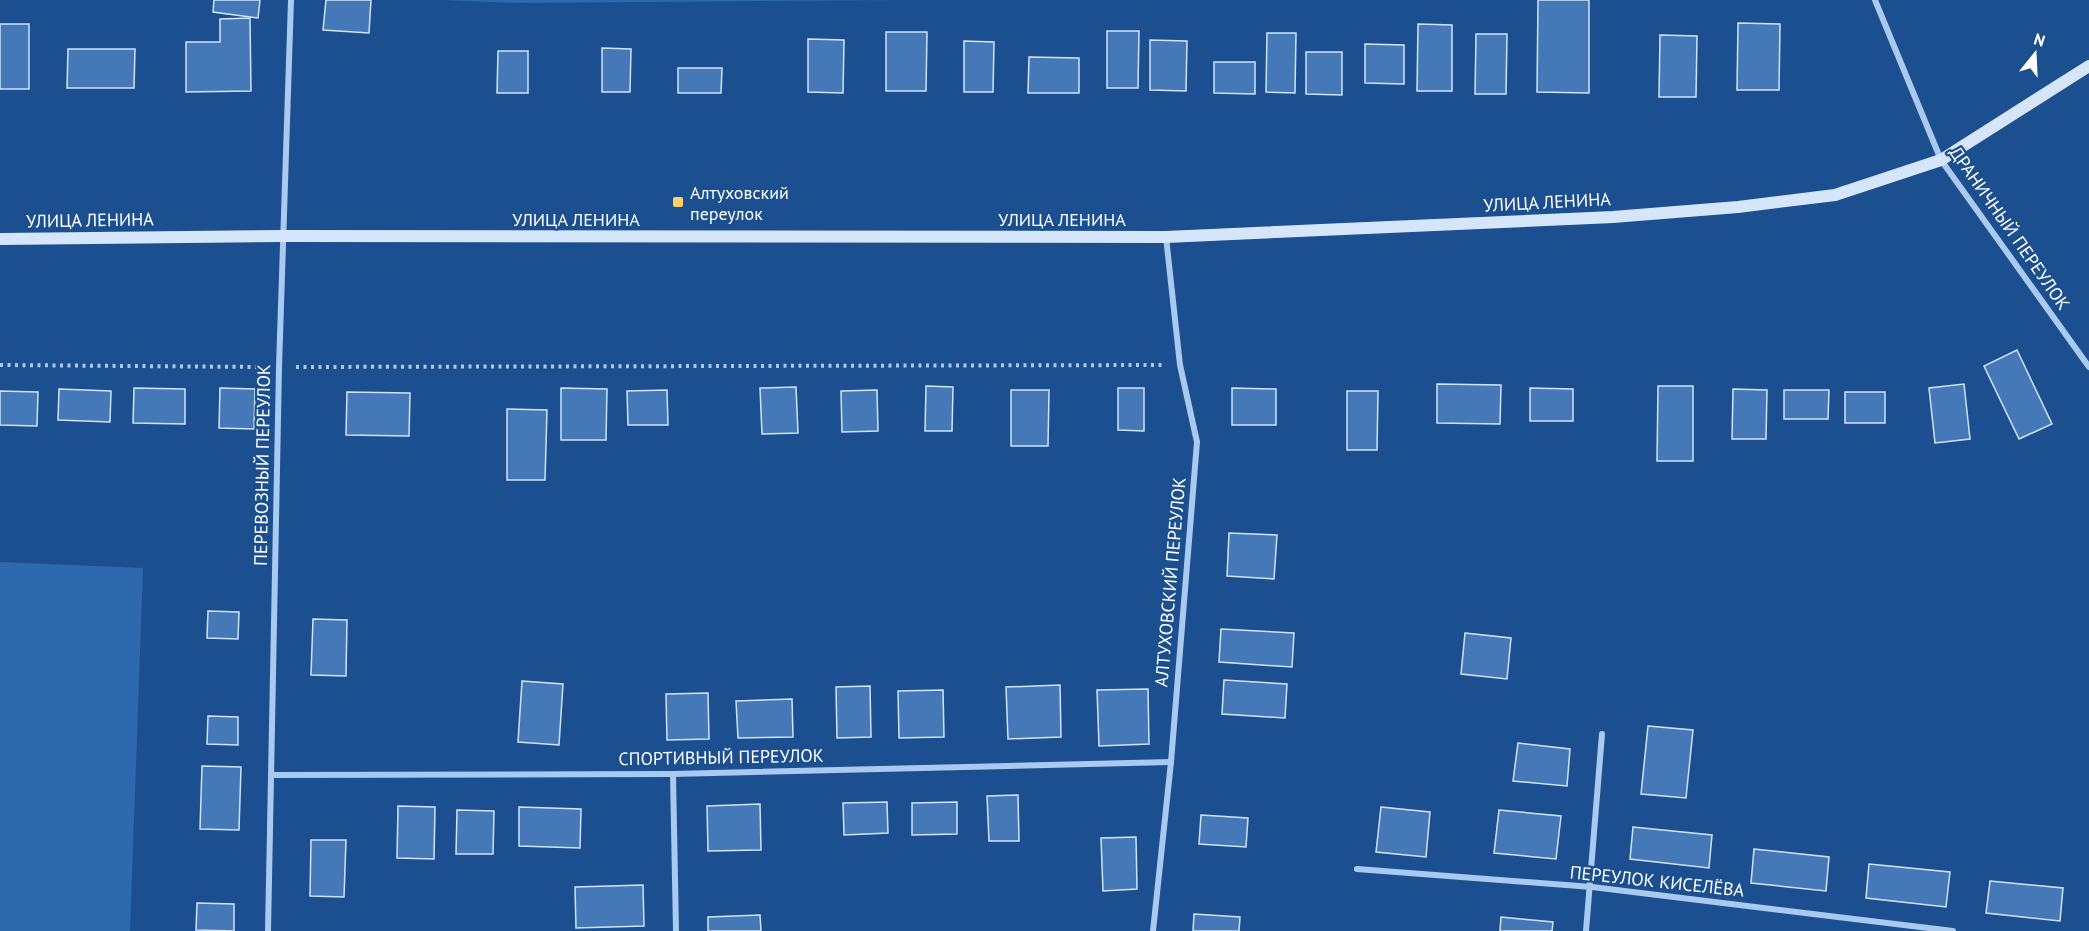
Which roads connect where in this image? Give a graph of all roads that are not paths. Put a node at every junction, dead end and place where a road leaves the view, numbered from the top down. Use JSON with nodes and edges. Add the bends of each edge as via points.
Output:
{"nodes":[{"id":1,"x":291,"y":0,"type":"edge"},
{"id":2,"x":1875,"y":0,"type":"edge"},
{"id":3,"x":2089,"y":66,"type":"edge"},
{"id":4,"x":1941,"y":160,"type":"junction"},
{"id":5,"x":285,"y":236,"type":"junction"},
{"id":6,"x":1166,"y":237,"type":"junction"},
{"id":7,"x":0,"y":239,"type":"edge"},
{"id":8,"x":2089,"y":367,"type":"edge"},
{"id":9,"x":1602,"y":734,"type":"dead end"},
{"id":10,"x":1171,"y":762,"type":"junction"},
{"id":11,"x":673,"y":774,"type":"junction"},
{"id":12,"x":271,"y":775,"type":"junction"},
{"id":13,"x":1357,"y":869,"type":"dead end"},
{"id":14,"x":1592,"y":887,"type":"junction"},
{"id":15,"x":268,"y":931,"type":"edge"},
{"id":16,"x":676,"y":931,"type":"edge"},
{"id":17,"x":1154,"y":931,"type":"edge"},
{"id":18,"x":1586,"y":931,"type":"edge"},
{"id":19,"x":1953,"y":931,"type":"edge"}],
"edges":[{"from":1,"to":5,"type":"street","name":"ПЕРЕВОЗНЫЙ ПЕРЕУЛОК"},
{"from":2,"to":4,"type":"street","name":"ДРАНИЧНЫЙ ПЕРЕУЛОК"},
{"from":3,"to":4,"type":"main road","name":"УЛИЦА ЛЕНИНА"},
{"from":4,"to":6,"type":"main road","name":"УЛИЦА ЛЕНИНА","via":[[1835,195],[1738,207],[1613,217]]},
{"from":4,"to":8,"type":"street","name":"ДРАНИЧНЫЙ ПЕРЕУЛОК"},
{"from":5,"to":6,"type":"main road","name":"УЛИЦА ЛЕНИНА"},
{"from":5,"to":7,"type":"main road","name":"УЛИЦА ЛЕНИНА"},
{"from":5,"to":12,"type":"street","name":"ПЕРЕВОЗНЫЙ ПЕРЕУЛОК"},
{"from":6,"to":10,"type":"street","name":"АЛТУХОВСКИЙ ПЕРЕУЛОК","via":[[1180,365],[1197,442]]},
{"from":9,"to":14,"type":"street"},
{"from":10,"to":11,"type":"street","name":"СПОРТИВНЫЙ ПЕРЕУЛОК"},
{"from":10,"to":17,"type":"street","name":"АЛТУХОВСКИЙ ПЕРЕУЛОК"},
{"from":11,"to":12,"type":"street","name":"СПОРТИВНЫЙ ПЕРЕУЛОК"},
{"from":11,"to":16,"type":"street"},
{"from":12,"to":15,"type":"street","name":"ПЕРЕВОЗНЫЙ ПЕРЕУЛОК"},
{"from":13,"to":14,"type":"street","name":"ПЕРЕУЛОК КИСЕЛЁВА"},
{"from":14,"to":18,"type":"street"},
{"from":14,"to":19,"type":"street","name":"ПЕРЕУЛОК КИСЕЛЁВА"}]}
